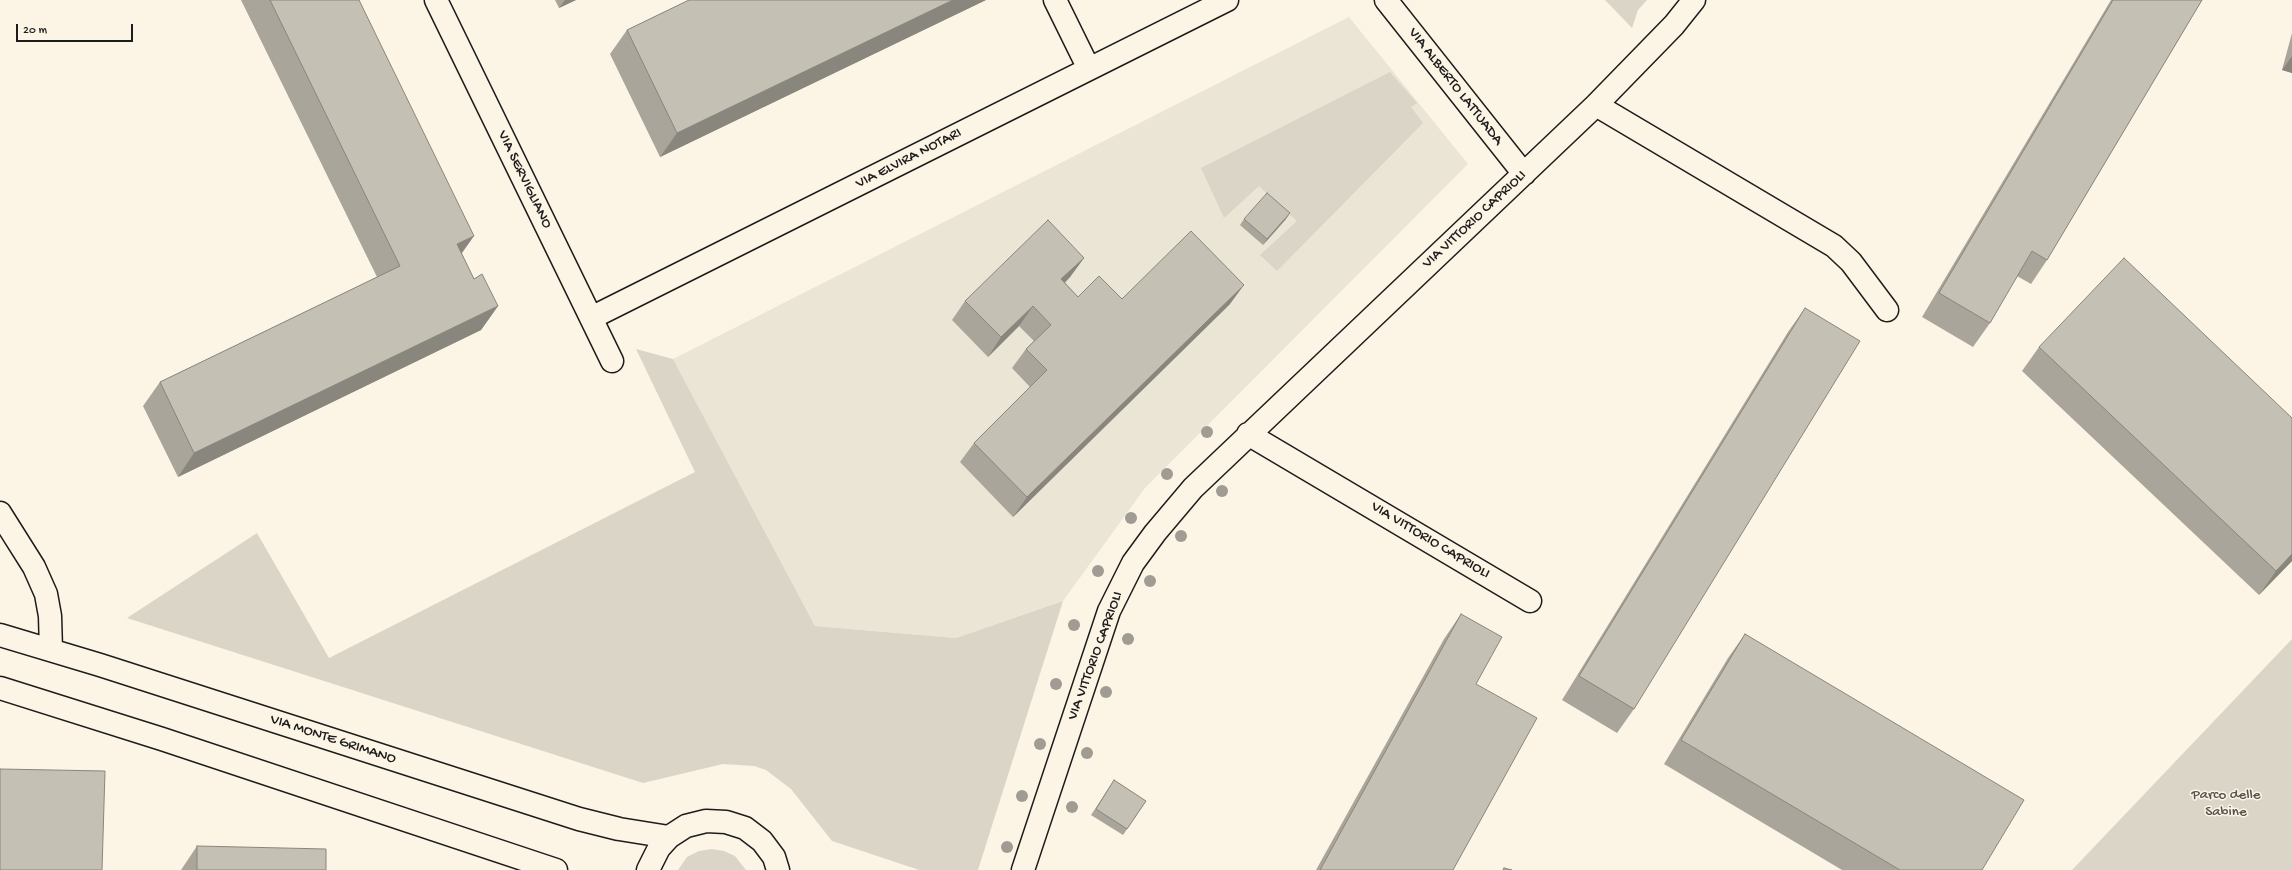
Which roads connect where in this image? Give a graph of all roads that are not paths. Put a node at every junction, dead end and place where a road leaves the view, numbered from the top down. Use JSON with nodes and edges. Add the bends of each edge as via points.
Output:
{"nodes":[{"id":1,"x":436,"y":0,"type":"edge"},
{"id":2,"x":1055,"y":0,"type":"edge"},
{"id":3,"x":1227,"y":0,"type":"edge"},
{"id":4,"x":1386,"y":0,"type":"edge"},
{"id":5,"x":1694,"y":0,"type":"edge"},
{"id":6,"x":1089,"y":69,"type":"junction"},
{"id":7,"x":1596,"y":105,"type":"junction"},
{"id":8,"x":1524,"y":174,"type":"junction"},
{"id":9,"x":1887,"y":310,"type":"dead end"},
{"id":10,"x":591,"y":318,"type":"junction"},
{"id":11,"x":612,"y":361,"type":"dead end"},
{"id":12,"x":1248,"y":434,"type":"junction"},
{"id":13,"x":0,"y":513,"type":"edge"},
{"id":14,"x":1530,"y":601,"type":"dead end"},
{"id":15,"x":0,"y":635,"type":"edge"},
{"id":16,"x":51,"y":650,"type":"junction"},
{"id":17,"x":0,"y":688,"type":"edge"},
{"id":18,"x":669,"y":837,"type":"junction"},
{"id":19,"x":556,"y":870,"type":"edge"},
{"id":20,"x":648,"y":870,"type":"edge"},
{"id":21,"x":778,"y":870,"type":"edge"},
{"id":22,"x":1023,"y":870,"type":"edge"}],
"edges":[{"from":1,"to":10,"type":"street","name":"VIA SERVIGLIANO"},
{"from":2,"to":6,"type":"street"},
{"from":3,"to":6,"type":"street","name":"VIA ELVIRA NOTARI"},
{"from":4,"to":8,"type":"street","name":"VIA ALBERTO LATTUADA"},
{"from":5,"to":7,"type":"street","name":"VIA VITTORIO CAPRIOLI"},
{"from":6,"to":10,"type":"street","name":"VIA ELVIRA NOTARI"},
{"from":7,"to":8,"type":"street","name":"VIA VITTORIO CAPRIOLI"},
{"from":7,"to":9,"type":"street","via":[[1834,246],[1851,262]]},
{"from":8,"to":12,"type":"street","name":"VIA VITTORIO CAPRIOLI"},
{"from":10,"to":11,"type":"street","name":"VIA SERVIGLIANO"},
{"from":12,"to":14,"type":"street","name":"VIA VITTORIO CAPRIOLI"},
{"from":12,"to":22,"type":"street","name":"VIA VITTORIO CAPRIOLI","via":[[1180,503],[1144,548],[1124,579],[1102,629]]},
{"from":13,"to":16,"type":"street","via":[[34,567],[46,594],[50,616]]},
{"from":15,"to":16,"type":"street","name":"VIA MONTE GRIMANO"},
{"from":16,"to":18,"type":"street","name":"VIA MONTE GRIMANO","via":[[585,821]]},
{"from":17,"to":19,"type":"street"},
{"from":18,"to":20,"type":"street","via":[[658,848]]},
{"from":18,"to":21,"type":"street","via":[[686,826],[706,821],[726,822],[745,828],[762,841],[774,857]]}]}
